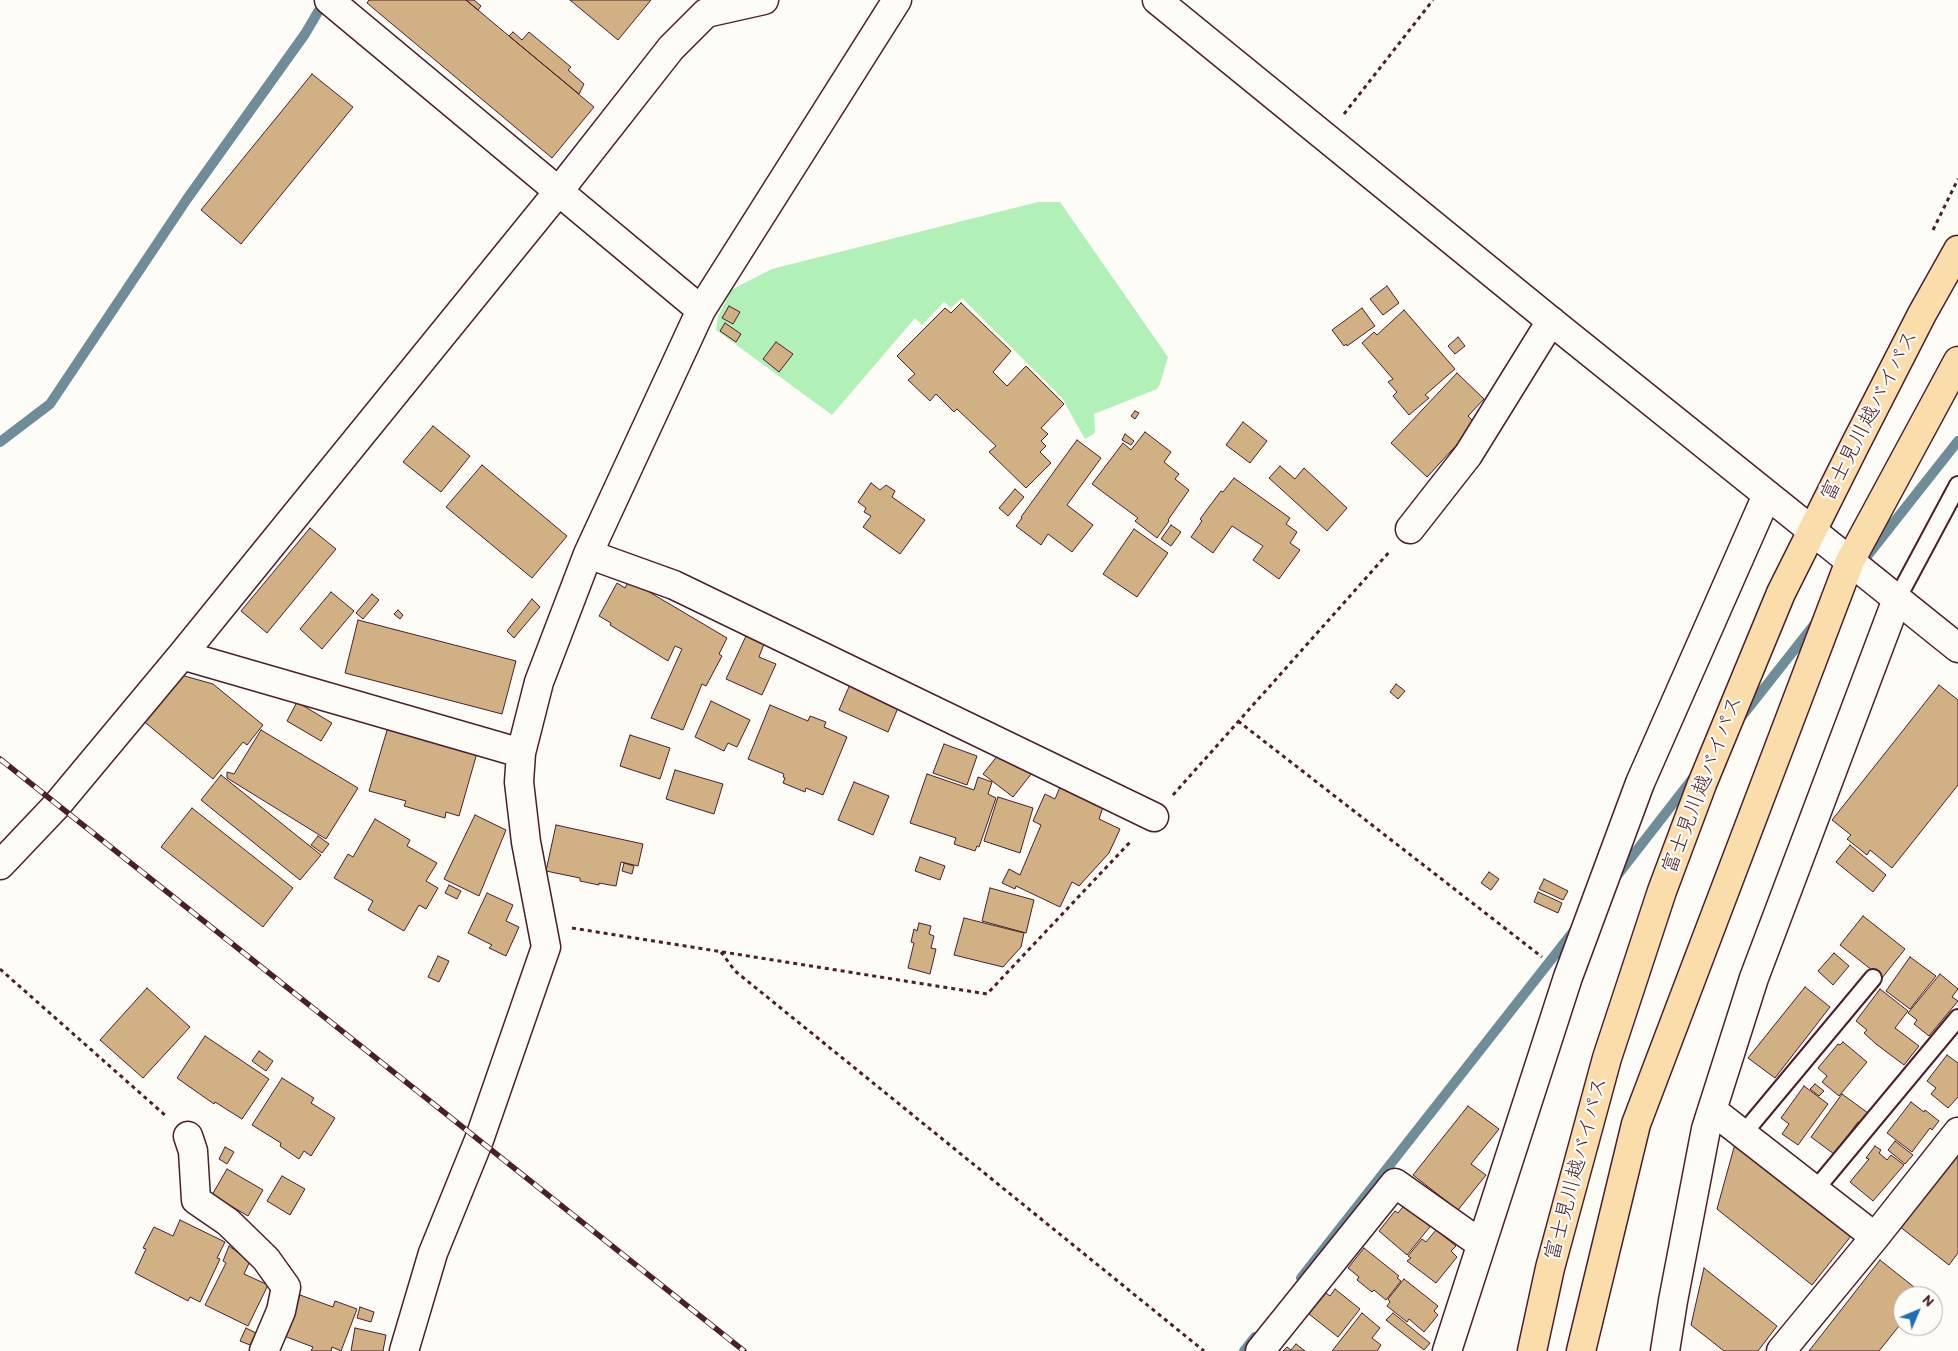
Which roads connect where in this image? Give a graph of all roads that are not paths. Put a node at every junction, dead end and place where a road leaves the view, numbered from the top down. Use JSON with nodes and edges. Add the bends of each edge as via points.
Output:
{"nodes":[{"id":1,"x":764,"y":0,"type":"edge"},
{"id":2,"x":897,"y":0,"type":"edge"},
{"id":3,"x":1157,"y":0,"type":"edge"},
{"id":4,"x":332,"y":2,"type":"edge"},
{"id":5,"x":704,"y":7,"type":"edge"},
{"id":6,"x":558,"y":192,"type":"junction"},
{"id":7,"x":1958,"y":250,"type":"edge"},
{"id":8,"x":701,"y":310,"type":"junction"},
{"id":9,"x":1551,"y":321,"type":"junction"},
{"id":10,"x":1958,"y":361,"type":"edge"},
{"id":11,"x":1958,"y":485,"type":"edge"},
{"id":12,"x":1768,"y":495,"type":"junction"},
{"id":13,"x":1410,"y":528,"type":"road end"},
{"id":14,"x":1812,"y":530,"type":"junction"},
{"id":15,"x":588,"y":554,"type":"junction"},
{"id":16,"x":1850,"y":561,"type":"junction"},
{"id":17,"x":1897,"y":599,"type":"junction"},
{"id":18,"x":1958,"y":648,"type":"edge"},
{"id":19,"x":182,"y":655,"type":"junction"},
{"id":20,"x":520,"y":753,"type":"junction"},
{"id":21,"x":1154,"y":817,"type":"road end"},
{"id":22,"x":0,"y":865,"type":"edge"},
{"id":23,"x":1873,"y":978,"type":"dead end"},
{"id":24,"x":1958,"y":1018,"type":"edge"},
{"id":25,"x":1712,"y":1110,"type":"junction"},
{"id":26,"x":1958,"y":1132,"type":"edge"},
{"id":27,"x":1743,"y":1134,"type":"junction"},
{"id":28,"x":188,"y":1136,"type":"road end"},
{"id":29,"x":1815,"y":1190,"type":"junction"},
{"id":30,"x":1875,"y":1237,"type":"junction"},
{"id":31,"x":1481,"y":1244,"type":"junction"},
{"id":32,"x":264,"y":1351,"type":"edge"},
{"id":33,"x":404,"y":1351,"type":"edge"},
{"id":34,"x":1260,"y":1351,"type":"edge"},
{"id":35,"x":1447,"y":1351,"type":"edge"},
{"id":36,"x":1532,"y":1351,"type":"edge"},
{"id":37,"x":1581,"y":1351,"type":"edge"},
{"id":38,"x":1665,"y":1351,"type":"edge"},
{"id":39,"x":1781,"y":1351,"type":"edge"}],
"edges":[{"from":1,"to":5,"type":"street"},
{"from":2,"to":8,"type":"street"},
{"from":3,"to":9,"type":"street"},
{"from":4,"to":6,"type":"street"},
{"from":5,"to":6,"type":"street"},
{"from":6,"to":8,"type":"street"},
{"from":6,"to":19,"type":"street"},
{"from":7,"to":14,"type":"highway","name":"富士見川越バイパス"},
{"from":8,"to":15,"type":"street"},
{"from":9,"to":12,"type":"street"},
{"from":9,"to":13,"type":"street","via":[[1468,455]]},
{"from":10,"to":16,"type":"highway"},
{"from":11,"to":17,"type":"lane"},
{"from":12,"to":14,"type":"street"},
{"from":12,"to":31,"type":"street","via":[[1640,783],[1568,977]]},
{"from":14,"to":16,"type":"street"},
{"from":14,"to":36,"type":"highway","name":"富士見川越バイパス","via":[[1749,667],[1662,891],[1588,1127],[1550,1268]]},
{"from":15,"to":20,"type":"street","via":[[539,682]]},
{"from":15,"to":21,"type":"street","via":[[674,585]]},
{"from":16,"to":17,"type":"street"},
{"from":16,"to":37,"type":"highway","via":[[1636,1124]]},
{"from":17,"to":18,"type":"street"},
{"from":17,"to":25,"type":"street","via":[[1754,978]]},
{"from":19,"to":20,"type":"street"},
{"from":19,"to":22,"type":"street","via":[[57,805]]},
{"from":20,"to":33,"type":"street","via":[[519,782],[526,842],[546,947],[479,1140],[433,1253]]},
{"from":23,"to":27,"type":"lane"},
{"from":24,"to":29,"type":"lane"},
{"from":25,"to":27,"type":"street"},
{"from":25,"to":38,"type":"street"},
{"from":26,"to":30,"type":"street"},
{"from":27,"to":29,"type":"street"},
{"from":28,"to":32,"type":"street","via":[[193,1150],[196,1200],[228,1222],[266,1259],[286,1287],[281,1311]]},
{"from":29,"to":30,"type":"street"},
{"from":30,"to":39,"type":"street"},
{"from":31,"to":34,"type":"street","via":[[1395,1184]]},
{"from":31,"to":35,"type":"street"}]}
